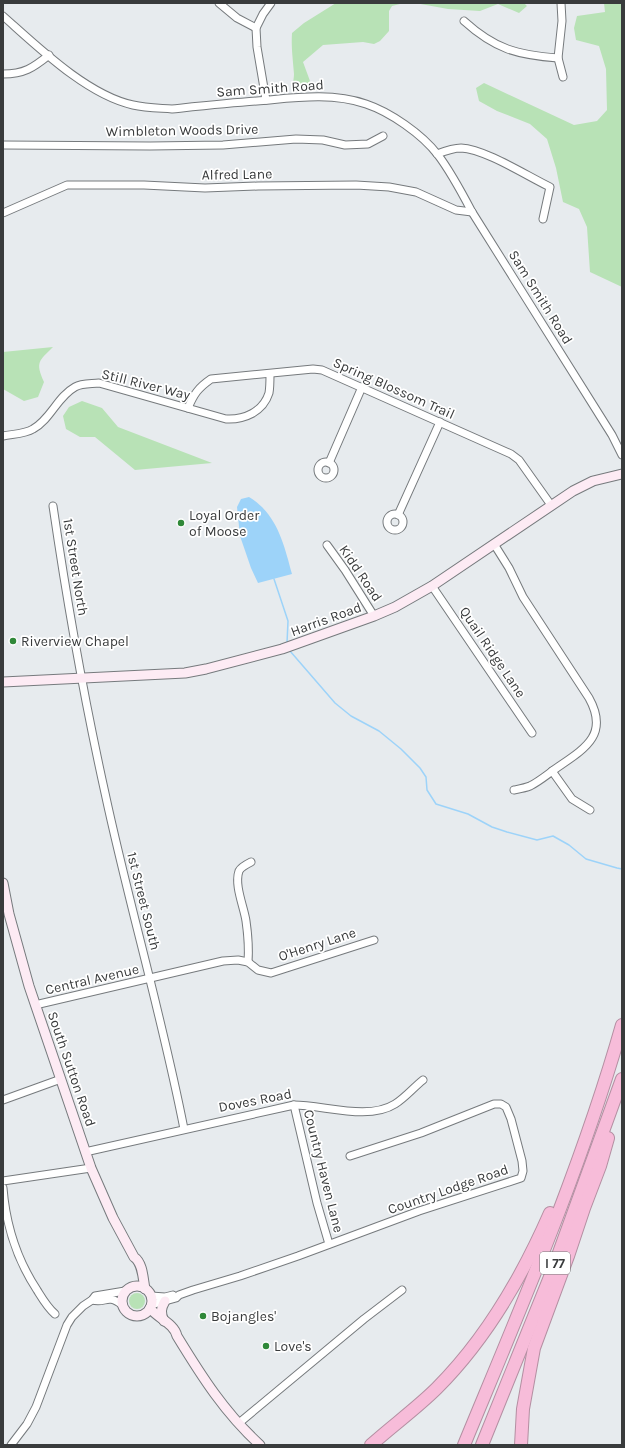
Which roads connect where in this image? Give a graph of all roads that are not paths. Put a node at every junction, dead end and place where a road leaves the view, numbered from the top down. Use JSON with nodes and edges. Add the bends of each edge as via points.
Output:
{"nodes":[{"id":1,"x":219,"y":3,"type":"edge"},
{"id":2,"x":271,"y":3,"type":"edge"},
{"id":3,"x":561,"y":3,"type":"edge"},
{"id":4,"x":3,"y":16,"type":"edge"},
{"id":5,"x":464,"y":21,"type":"dead end"},
{"id":6,"x":256,"y":28,"type":"junction"},
{"id":7,"x":49,"y":55,"type":"junction"},
{"id":8,"x":558,"y":58,"type":"junction"},
{"id":9,"x":3,"y":74,"type":"edge"},
{"id":10,"x":562,"y":77,"type":"dead end"},
{"id":11,"x":266,"y":100,"type":"junction"},
{"id":12,"x":383,"y":136,"type":"dead end"},
{"id":13,"x":3,"y":145,"type":"edge"},
{"id":14,"x":437,"y":154,"type":"junction"},
{"id":15,"x":472,"y":212,"type":"junction"},
{"id":16,"x":3,"y":213,"type":"edge"},
{"id":17,"x":543,"y":219,"type":"dead end"},
{"id":18,"x":270,"y":374,"type":"junction"},
{"id":19,"x":362,"y":387,"type":"junction"},
{"id":20,"x":188,"y":408,"type":"junction"},
{"id":21,"x":440,"y":422,"type":"junction"},
{"id":22,"x":3,"y":436,"type":"edge"},
{"id":23,"x":622,"y":455,"type":"edge"},
{"id":24,"x":329,"y":462,"type":"dead end"},
{"id":25,"x":622,"y":474,"type":"edge"},
{"id":26,"x":551,"y":505,"type":"junction"},
{"id":27,"x":53,"y":506,"type":"dead end"},
{"id":28,"x":398,"y":515,"type":"dead end"},
{"id":29,"x":494,"y":544,"type":"junction"},
{"id":30,"x":327,"y":545,"type":"dead end"},
{"id":31,"x":432,"y":586,"type":"junction"},
{"id":32,"x":374,"y":616,"type":"junction"},
{"id":33,"x":82,"y":679,"type":"junction"},
{"id":34,"x":3,"y":682,"type":"edge"},
{"id":35,"x":532,"y":733,"type":"dead end"},
{"id":36,"x":552,"y":771,"type":"junction"},
{"id":37,"x":514,"y":790,"type":"dead end"},
{"id":38,"x":590,"y":810,"type":"dead end"},
{"id":39,"x":252,"y":862,"type":"dead end"},
{"id":40,"x":3,"y":883,"type":"edge"},
{"id":41,"x":374,"y":940,"type":"dead end"},
{"id":42,"x":248,"y":962,"type":"junction"},
{"id":43,"x":149,"y":979,"type":"junction"},
{"id":44,"x":35,"y":1005,"type":"junction"},
{"id":45,"x":622,"y":1025,"type":"edge"},
{"id":46,"x":622,"y":1079,"type":"edge"},
{"id":47,"x":61,"y":1080,"type":"junction"},
{"id":48,"x":423,"y":1080,"type":"dead end"},
{"id":49,"x":622,"y":1087,"type":"edge"},
{"id":50,"x":3,"y":1100,"type":"edge"},
{"id":51,"x":294,"y":1105,"type":"junction"},
{"id":52,"x":184,"y":1129,"type":"junction"},
{"id":53,"x":588,"y":1134,"type":"junction"},
{"id":54,"x":85,"y":1152,"type":"junction"},
{"id":55,"x":350,"y":1156,"type":"dead end"},
{"id":56,"x":91,"y":1168,"type":"junction"},
{"id":57,"x":3,"y":1181,"type":"edge"},
{"id":58,"x":3,"y":1188,"type":"edge"},
{"id":59,"x":329,"y":1244,"type":"junction"},
{"id":60,"x":134,"y":1258,"type":"junction"},
{"id":61,"x":128,"y":1289,"type":"junction"},
{"id":62,"x":402,"y":1290,"type":"dead end"},
{"id":63,"x":179,"y":1295,"type":"junction"},
{"id":64,"x":92,"y":1300,"type":"junction"},
{"id":65,"x":149,"y":1300,"type":"junction"},
{"id":66,"x":165,"y":1301,"type":"junction"},
{"id":67,"x":122,"y":1305,"type":"junction"},
{"id":68,"x":55,"y":1314,"type":"dead end"},
{"id":69,"x":142,"y":1315,"type":"junction"},
{"id":70,"x":164,"y":1320,"type":"junction"},
{"id":71,"x":177,"y":1336,"type":"junction"},
{"id":72,"x":239,"y":1423,"type":"junction"},
{"id":73,"x":11,"y":1445,"type":"edge"},
{"id":74,"x":260,"y":1445,"type":"edge"},
{"id":75,"x":371,"y":1445,"type":"edge"},
{"id":76,"x":464,"y":1445,"type":"edge"},
{"id":77,"x":482,"y":1445,"type":"edge"},
{"id":78,"x":521,"y":1445,"type":"edge"}],
"edges":[{"from":1,"to":6,"type":"street","via":[[237,18]]},
{"from":2,"to":6,"type":"street"},
{"from":3,"to":8,"type":"street"},
{"from":4,"to":7,"type":"street","name":"Sam Smith Road"},
{"from":5,"to":8,"type":"street","via":[[476,32],[502,48],[533,56]]},
{"from":6,"to":11,"type":"street"},
{"from":7,"to":9,"type":"street","via":[[35,67],[22,73]]},
{"from":7,"to":11,"type":"street","name":"Sam Smith Road","via":[[88,86],[133,105],[172,109]]},
{"from":8,"to":10,"type":"street"},
{"from":11,"to":14,"type":"street","name":"Sam Smith Road","via":[[306,96],[335,97],[367,104],[395,118],[418,135]]},
{"from":12,"to":13,"type":"street","name":"Wimbleton Woods Drive","via":[[368,144],[345,145],[323,140],[296,139],[223,145]]},
{"from":14,"to":15,"type":"street","name":"Sam Smith Road"},
{"from":14,"to":17,"type":"street","via":[[462,148],[487,154],[550,187]]},
{"from":15,"to":16,"type":"street","name":"Alfred Lane","via":[[456,210],[416,192],[389,187],[356,185],[205,188],[67,185]]},
{"from":15,"to":23,"type":"street","name":"Sam Smith Road"},
{"from":18,"to":19,"type":"street","name":"Spring Blossom Trail","via":[[322,370]]},
{"from":18,"to":20,"type":"street","name":"Spring Blossom Trail","via":[[211,380],[194,394]]},
{"from":18,"to":20,"type":"street","name":"Still River Way","via":[[266,400],[249,416],[236,420],[226,419]]},
{"from":19,"to":21,"type":"street","name":"Spring Blossom Trail"},
{"from":19,"to":24,"type":"street"},
{"from":20,"to":22,"type":"street","name":"Still River Way","via":[[99,383],[85,384],[74,387],[43,423],[32,430]]},
{"from":21,"to":26,"type":"street","name":"Spring Blossom Trail","via":[[511,454],[519,460]]},
{"from":21,"to":28,"type":"street"},
{"from":25,"to":26,"type":"main road","name":"Harris Road","via":[[593,481]]},
{"from":26,"to":29,"type":"main road","name":"Harris Road"},
{"from":27,"to":33,"type":"street","name":"1st Street North"},
{"from":29,"to":31,"type":"main road","name":"Harris Road"},
{"from":29,"to":36,"type":"street","via":[[523,598],[594,707],[597,720],[590,742],[582,751]]},
{"from":30,"to":32,"type":"street","name":"Kidd Road"},
{"from":31,"to":32,"type":"main road","name":"Harris Road"},
{"from":31,"to":35,"type":"street","name":"Quail Ridge Lane"},
{"from":32,"to":33,"type":"main road","name":"Harris Road","via":[[282,649],[206,669],[185,673]]},
{"from":33,"to":34,"type":"main road","name":"Harris Road"},
{"from":33,"to":43,"type":"street","name":"1st Street South","via":[[105,794]]},
{"from":36,"to":37,"type":"street","via":[[529,786]]},
{"from":36,"to":38,"type":"street","via":[[572,799]]},
{"from":39,"to":42,"type":"street","via":[[239,871],[238,882],[246,920]]},
{"from":40,"to":44,"type":"main road","name":"South Sutton Road","via":[[9,914]]},
{"from":41,"to":42,"type":"street","name":"O'Henry Lane","via":[[271,973],[258,970]]},
{"from":42,"to":43,"type":"street","name":"Central Avenue","via":[[223,961]]},
{"from":43,"to":44,"type":"street","name":"Central Avenue"},
{"from":43,"to":52,"type":"street","name":"1st Street South"},
{"from":44,"to":47,"type":"main road","name":"South Sutton Road"},
{"from":45,"to":53,"type":"highway","number":"I 77"},
{"from":46,"to":77,"type":"highway","number":"I 77","via":[[552,1272]]},
{"from":47,"to":50,"type":"street"},
{"from":47,"to":54,"type":"main road","name":"South Sutton Road"},
{"from":48,"to":51,"type":"street","name":"Doves Road","via":[[395,1104],[380,1110],[355,1112]]},
{"from":49,"to":78,"type":"highway","via":[[600,1166],[534,1348],[523,1408]]},
{"from":51,"to":52,"type":"street","name":"Doves Road"},
{"from":51,"to":59,"type":"street","name":"Country Haven Lane"},
{"from":52,"to":54,"type":"street","name":"Doves Road"},
{"from":53,"to":75,"type":"highway","via":[[512,1291],[477,1342],[437,1388]]},
{"from":53,"to":76,"type":"highway","number":"I 77"},
{"from":54,"to":56,"type":"main road","name":"South Sutton Road"},
{"from":55,"to":59,"type":"street","name":"Country Lodge Road","via":[[421,1133],[494,1104],[501,1104],[506,1107],[511,1119],[523,1171],[521,1178]]},
{"from":56,"to":57,"type":"street"},
{"from":56,"to":60,"type":"main road","name":"South Sutton Road"},
{"from":58,"to":68,"type":"street","via":[[7,1220],[24,1270],[48,1308]]},
{"from":59,"to":63,"type":"street","name":"Country Lodge Road"},
{"from":60,"to":61,"type":"main road","name":"South Sutton Road","via":[[136,1277]]},
{"from":60,"to":65,"type":"main road","name":"South Sutton Road","via":[[140,1264]]},
{"from":61,"to":64,"type":"street","via":[[95,1296]]},
{"from":61,"to":65,"type":"main road","via":[[136,1286]]},
{"from":61,"to":67,"type":"main road","via":[[121,1300]]},
{"from":62,"to":72,"type":"street"},
{"from":63,"to":65,"type":"street","name":"Country Lodge Road"},
{"from":63,"to":66,"type":"street","name":"Country Lodge Road"},
{"from":64,"to":67,"type":"street","via":[[96,1302],[111,1299]]},
{"from":64,"to":73,"type":"street","via":[[77,1311],[67,1325],[36,1407]]},
{"from":65,"to":66,"type":"street","name":"Country Lodge Road"},
{"from":65,"to":69,"type":"main road"},
{"from":65,"to":70,"type":"main road","via":[[157,1316]]},
{"from":66,"to":70,"type":"main road","via":[[162,1308]]},
{"from":67,"to":69,"type":"main road","via":[[132,1316]]},
{"from":69,"to":71,"type":"main road","via":[[153,1319],[172,1335]]},
{"from":70,"to":71,"type":"main road"},
{"from":71,"to":72,"type":"main road","via":[[202,1378]]},
{"from":72,"to":74,"type":"main road"}]}
